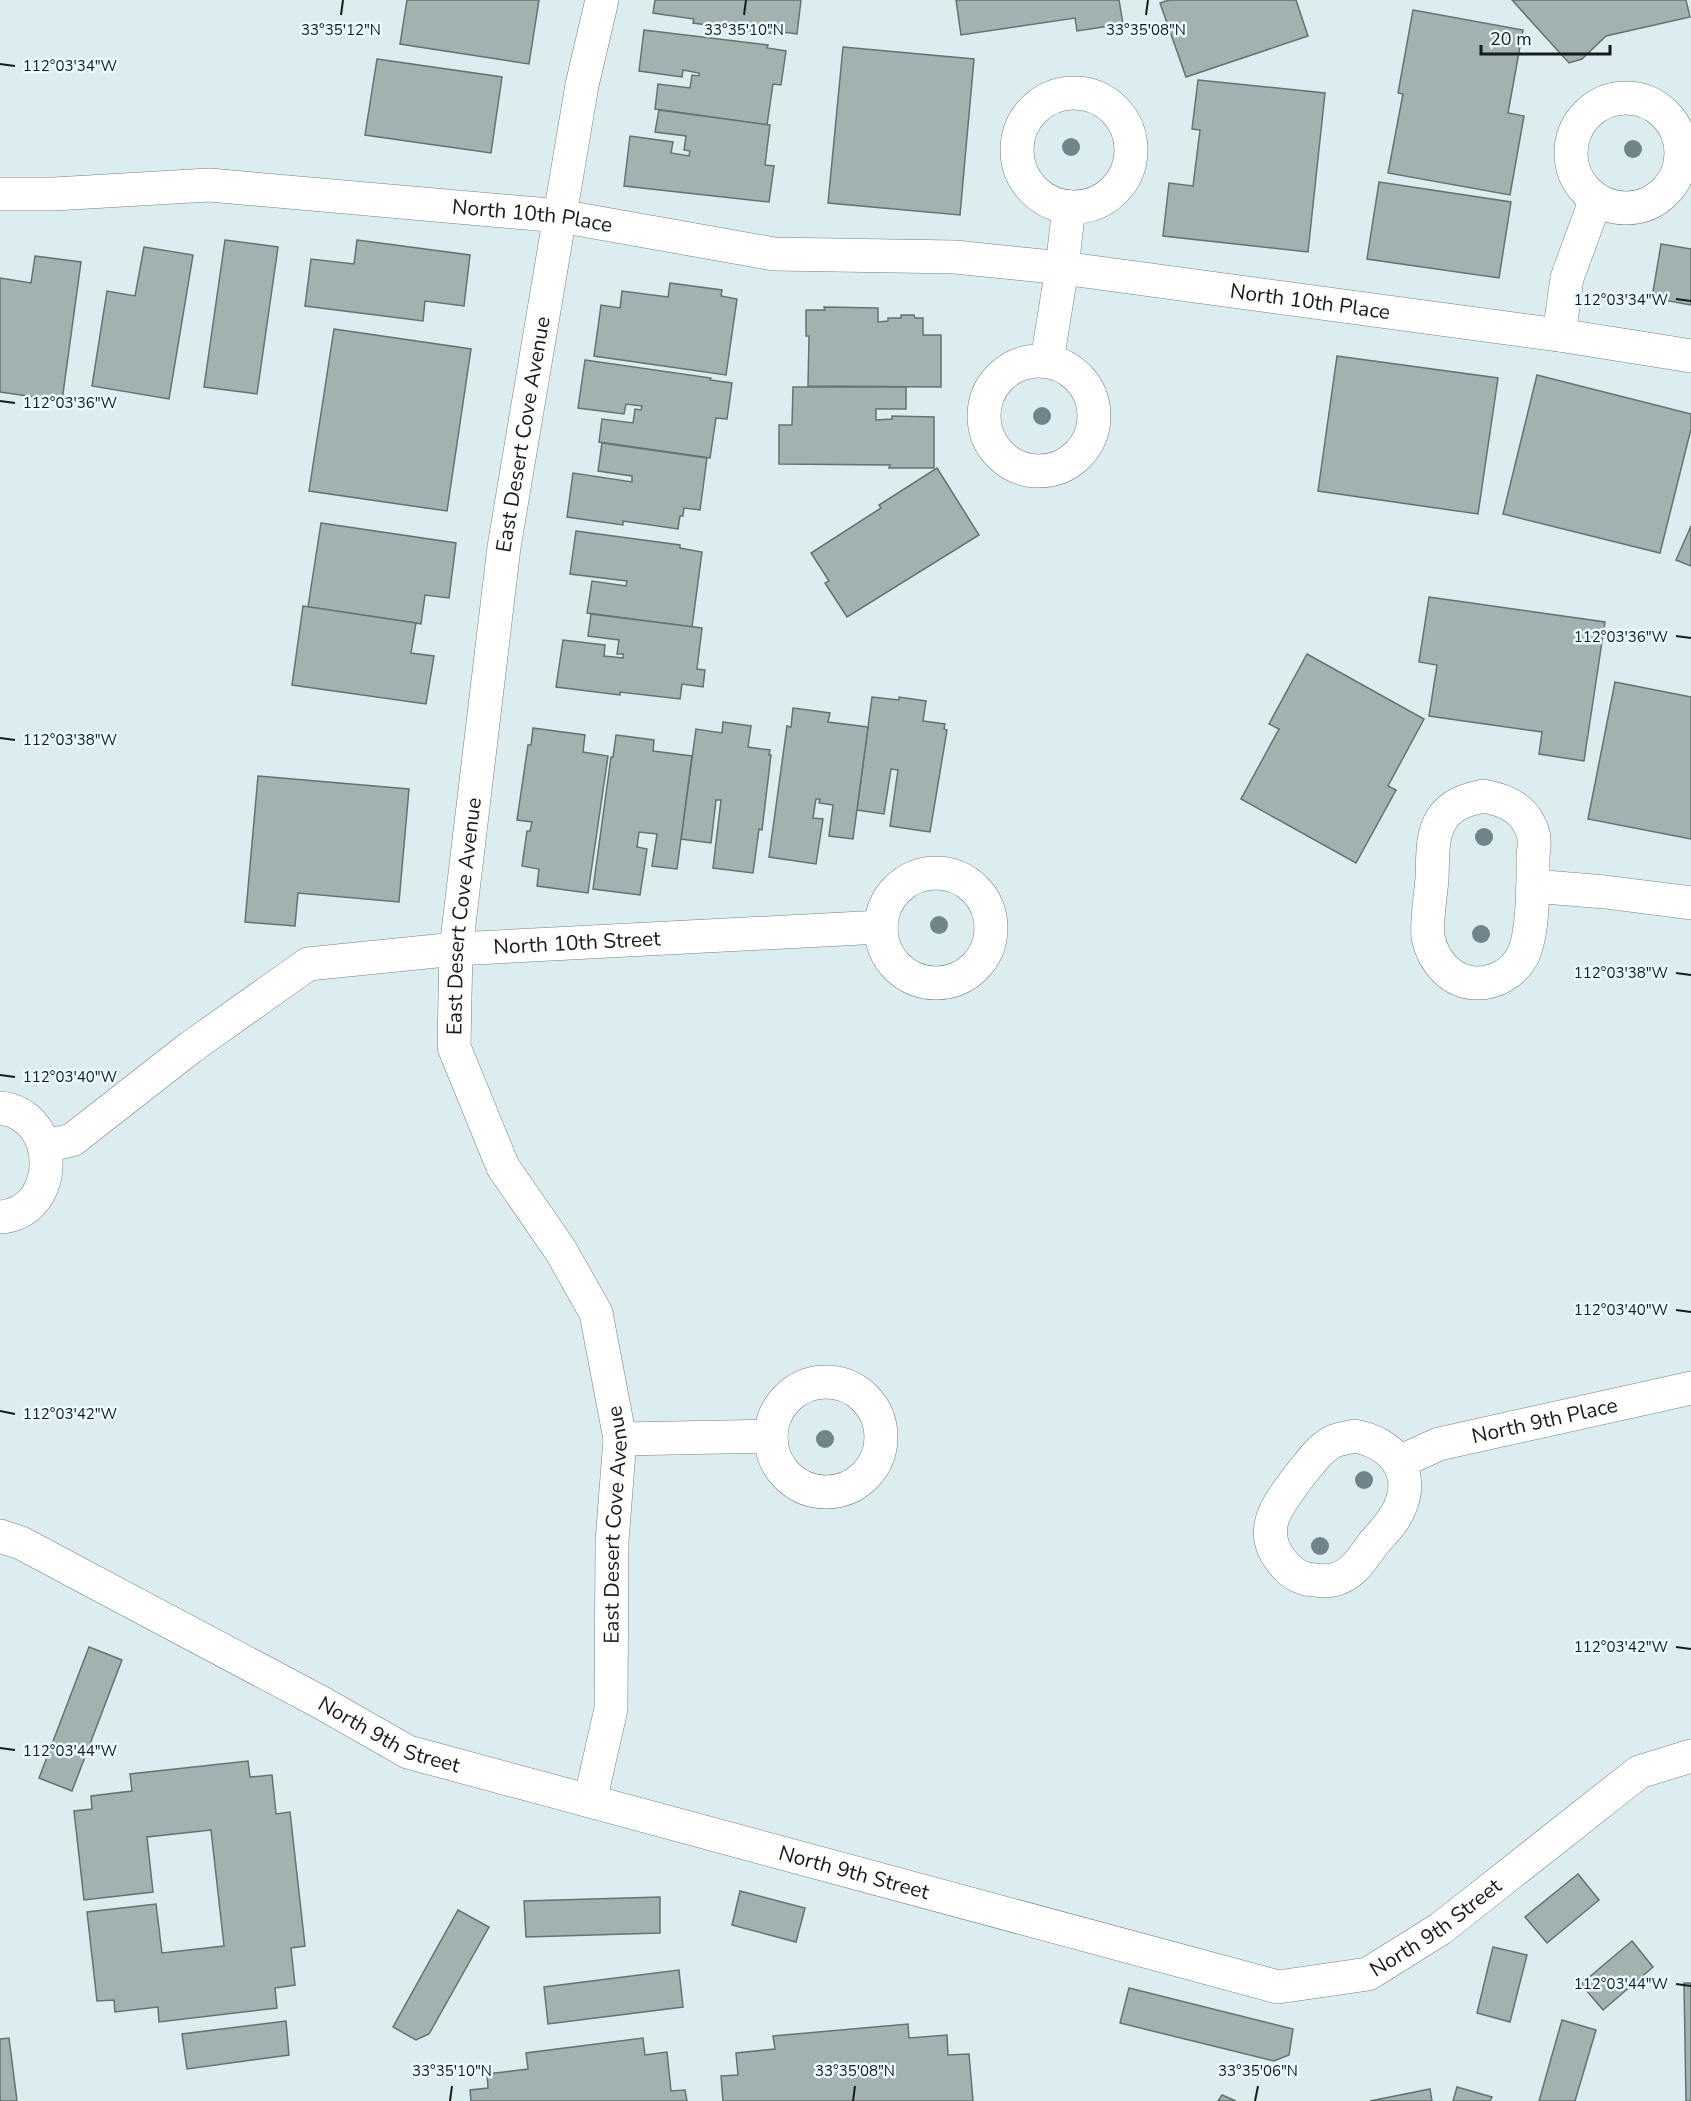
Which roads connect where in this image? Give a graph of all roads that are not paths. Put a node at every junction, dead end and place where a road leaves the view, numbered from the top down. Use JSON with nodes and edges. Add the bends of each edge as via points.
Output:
{"nodes":[{"id":1,"x":602,"y":0,"type":"edge"},
{"id":2,"x":0,"y":195,"type":"edge"},
{"id":3,"x":1596,"y":199,"type":"dead end"},
{"id":4,"x":1070,"y":207,"type":"dead end"},
{"id":5,"x":560,"y":216,"type":"junction"},
{"id":6,"x":1062,"y":268,"type":"junction"},
{"id":7,"x":1559,"y":335,"type":"junction"},
{"id":8,"x":1691,"y":356,"type":"edge"},
{"id":9,"x":1047,"y":361,"type":"dead end"},
{"id":10,"x":1533,"y":886,"type":"junction"},
{"id":11,"x":1691,"y":903,"type":"edge"},
{"id":12,"x":881,"y":927,"type":"dead end"},
{"id":13,"x":456,"y":949,"type":"junction"},
{"id":14,"x":0,"y":1108,"type":"edge"},
{"id":15,"x":45,"y":1146,"type":"junction"},
{"id":16,"x":0,"y":1217,"type":"edge"},
{"id":17,"x":1691,"y":1388,"type":"edge"},
{"id":18,"x":771,"y":1436,"type":"dead end"},
{"id":19,"x":620,"y":1439,"type":"junction"},
{"id":20,"x":1399,"y":1462,"type":"junction"},
{"id":21,"x":0,"y":1536,"type":"edge"},
{"id":22,"x":1691,"y":1756,"type":"edge"},
{"id":23,"x":590,"y":1801,"type":"junction"}],
"edges":[{"from":1,"to":5,"type":"street","name":"East Desert Cove Avenue","via":[[582,85]]},
{"from":2,"to":5,"type":"street","name":"North 10th Place","via":[[209,185]]},
{"from":3,"to":7,"type":"street","via":[[1567,278]]},
{"from":4,"to":6,"type":"street"},
{"from":5,"to":6,"type":"street","name":"North 10th Place","via":[[774,254],[955,257]]},
{"from":5,"to":13,"type":"street","name":"East Desert Cove Avenue","via":[[504,547]]},
{"from":6,"to":7,"type":"street","name":"North 10th Place"},
{"from":6,"to":9,"type":"street"},
{"from":7,"to":8,"type":"street","name":"North 10th Place"},
{"from":10,"to":10,"type":"street","via":[[1534,840],[1528,822],[1514,806],[1499,798],[1483,796],[1449,810],[1435,833],[1428,936],[1434,957],[1447,972],[1460,979],[1476,983],[1503,977],[1518,962],[1528,942]]},
{"from":10,"to":11,"type":"street"},
{"from":12,"to":13,"type":"street","name":"North 10th Street"},
{"from":13,"to":15,"type":"street","name":"North 10th Street","via":[[308,964],[190,1047],[72,1140]]},
{"from":13,"to":19,"type":"street","name":"East Desert Cove Avenue","via":[[454,1047],[503,1167],[561,1251],[596,1314]]},
{"from":14,"to":15,"type":"street","via":[[24,1117],[37,1129]]},
{"from":15,"to":16,"type":"street","via":[[44,1182],[35,1198],[21,1210]]},
{"from":17,"to":20,"type":"street","name":"North 9th Place","via":[[1439,1443]]},
{"from":18,"to":19,"type":"street"},
{"from":19,"to":23,"type":"street","name":"East Desert Cove Avenue","via":[[612,1541],[611,1708]]},
{"from":20,"to":20,"type":"street","via":[[1384,1446],[1354,1436],[1319,1450],[1278,1504],[1272,1518],[1270,1534],[1276,1555],[1301,1578],[1318,1581],[1333,1580],[1357,1567],[1399,1510],[1405,1480]]},
{"from":21,"to":23,"type":"street","name":"North 9th Street","via":[[21,1543],[408,1752]]},
{"from":22,"to":23,"type":"street","name":"North 9th Street","via":[[1639,1772],[1440,1929],[1368,1974],[1278,1987]]}]}
